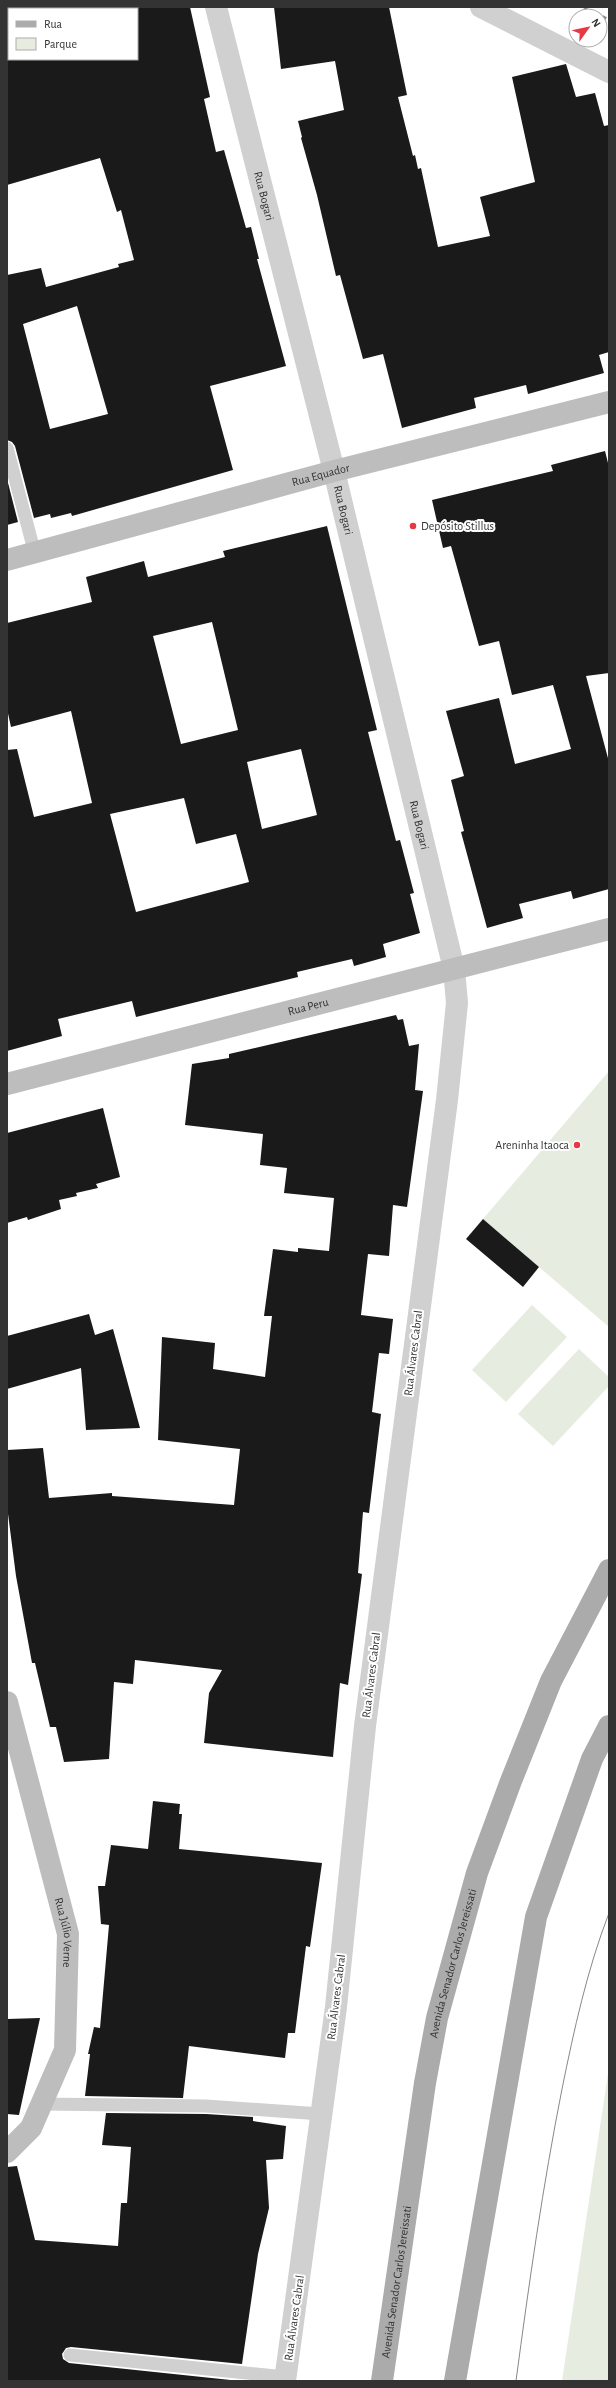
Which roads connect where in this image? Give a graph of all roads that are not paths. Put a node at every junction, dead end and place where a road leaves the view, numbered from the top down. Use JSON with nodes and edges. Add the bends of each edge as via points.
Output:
{"nodes":[{"id":1,"x":216,"y":7,"type":"edge"},
{"id":2,"x":481,"y":7,"type":"edge"},
{"id":3,"x":609,"y":72,"type":"edge"},
{"id":4,"x":609,"y":402,"type":"edge"},
{"id":5,"x":7,"y":448,"type":"edge"},
{"id":6,"x":334,"y":471,"type":"junction"},
{"id":7,"x":35,"y":554,"type":"junction"},
{"id":8,"x":7,"y":560,"type":"edge"},
{"id":9,"x":609,"y":929,"type":"edge"},
{"id":10,"x":454,"y":969,"type":"junction"},
{"id":11,"x":7,"y":1084,"type":"edge"},
{"id":12,"x":609,"y":1570,"type":"edge"},
{"id":13,"x":7,"y":1702,"type":"edge"},
{"id":14,"x":609,"y":1726,"type":"edge"},
{"id":15,"x":13,"y":1759,"type":"edge"},
{"id":16,"x":41,"y":2104,"type":"junction"},
{"id":17,"x":321,"y":2114,"type":"junction"},
{"id":18,"x":7,"y":2152,"type":"edge"},
{"id":19,"x":70,"y":2355,"type":"dead end"},
{"id":20,"x":286,"y":2379,"type":"edge"},
{"id":21,"x":382,"y":2381,"type":"edge"},
{"id":22,"x":455,"y":2381,"type":"edge"}],
"edges":[{"from":1,"to":6,"type":"street","name":"Rua Bogari"},
{"from":2,"to":3,"type":"street"},
{"from":4,"to":6,"type":"street","name":"Rua Equador"},
{"from":5,"to":7,"type":"lane"},
{"from":6,"to":7,"type":"street","name":"Rua Equador"},
{"from":6,"to":10,"type":"street","name":"Rua Bogari"},
{"from":7,"to":8,"type":"street","name":"Rua Equador"},
{"from":9,"to":10,"type":"street","name":"Rua Peru"},
{"from":10,"to":11,"type":"street","name":"Rua Peru"},
{"from":10,"to":17,"type":"street","name":"Rua Álvares Cabral","via":[[457,1003],[447,1100],[365,1726],[336,2007]]},
{"from":12,"to":21,"type":"main road","name":"Avenida Senador Carlos Jereissati","via":[[551,1681],[477,1873],[436,2026],[424,2091]]},
{"from":13,"to":15,"type":"street","name":"Rua Júlio Verne"},
{"from":14,"to":22,"type":"main road","via":[[592,1759],[536,1917]]},
{"from":15,"to":16,"type":"street","name":"Rua Júlio Verne","via":[[68,1934],[66,2050]]},
{"from":16,"to":17,"type":"lane","via":[[206,2106]]},
{"from":16,"to":18,"type":"street","name":"Rua Júlio Verne","via":[[31,2128]]},
{"from":17,"to":20,"type":"street","name":"Rua Álvares Cabral"},
{"from":19,"to":20,"type":"lane"}]}
